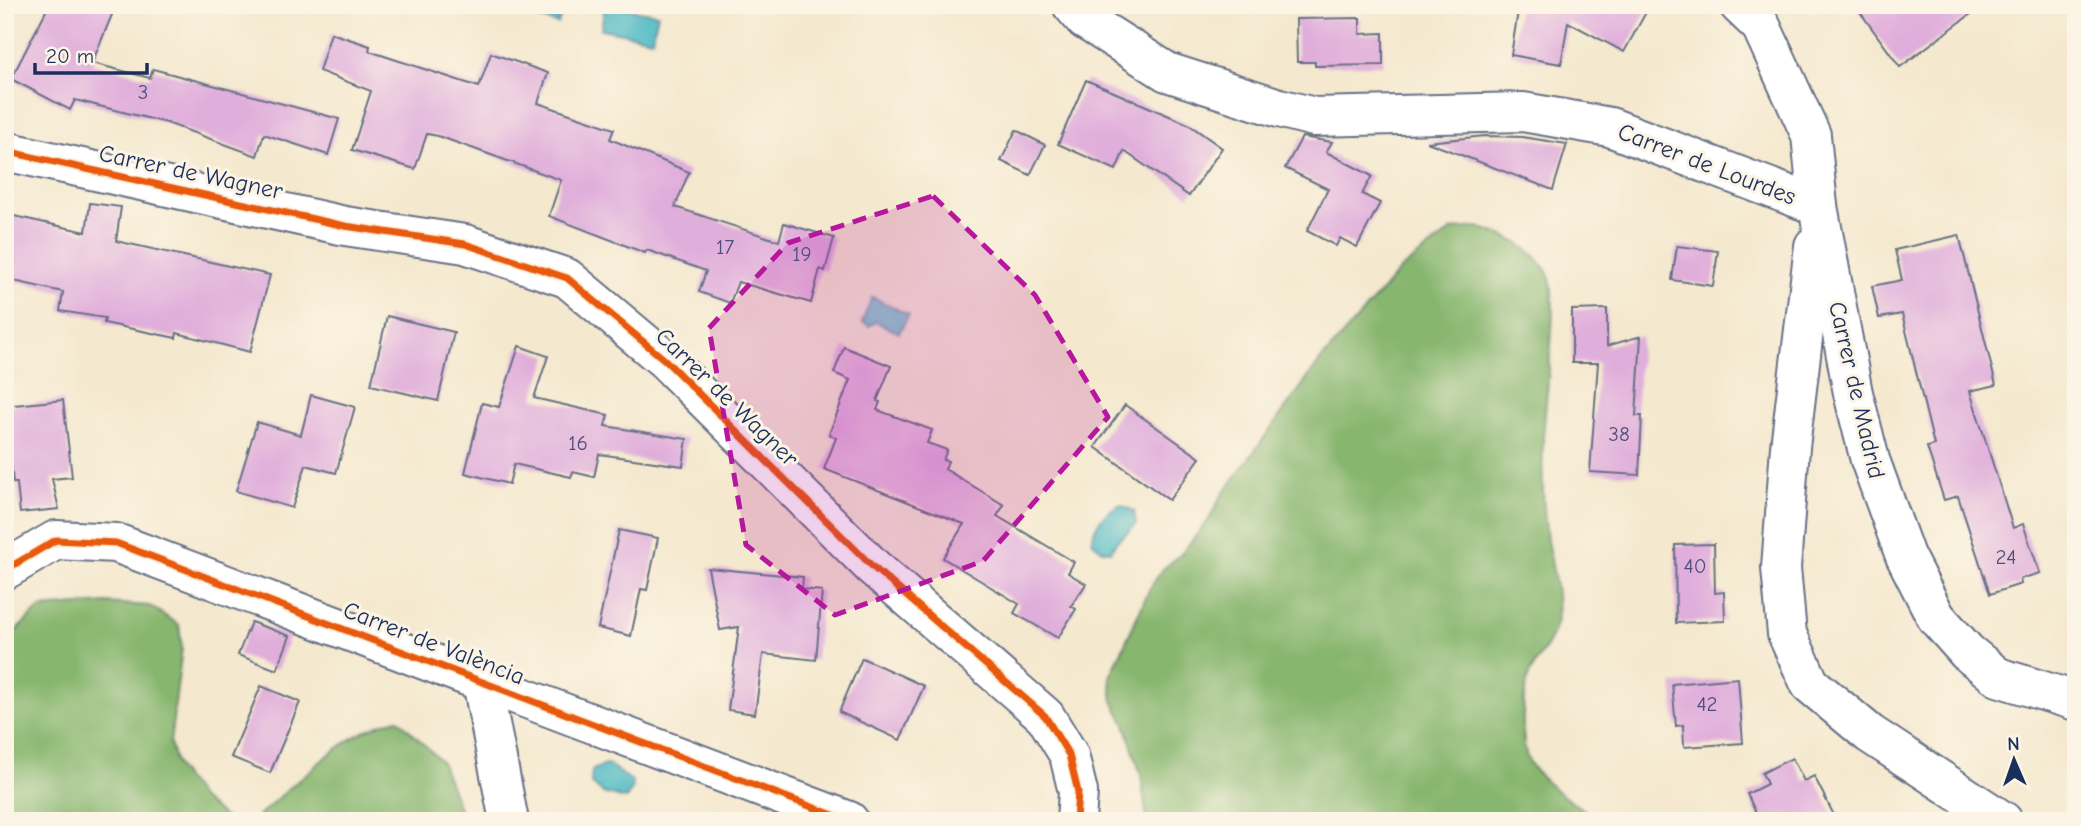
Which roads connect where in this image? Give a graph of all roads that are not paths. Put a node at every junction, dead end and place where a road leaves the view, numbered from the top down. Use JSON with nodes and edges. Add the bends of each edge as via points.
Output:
{"nodes":[{"id":1,"x":1072,"y":5,"type":"edge"},
{"id":2,"x":1739,"y":5,"type":"edge"},
{"id":3,"x":5,"y":151,"type":"edge"},
{"id":4,"x":1818,"y":206,"type":"junction"},
{"id":5,"x":5,"y":570,"type":"edge"},
{"id":6,"x":482,"y":682,"type":"junction"},
{"id":7,"x":2076,"y":701,"type":"edge"},
{"id":8,"x":509,"y":821,"type":"edge"},
{"id":9,"x":849,"y":821,"type":"edge"},
{"id":10,"x":1076,"y":821,"type":"edge"},
{"id":11,"x":2003,"y":821,"type":"edge"}],
"edges":[{"from":1,"to":4,"type":"street","name":"Carrer de Lourdes","via":[[1085,20],[1167,72],[1279,108],[1314,117],[1523,112],[1610,127]]},
{"from":2,"to":4,"type":"street","name":"Carrer de Madrid","via":[[1761,26],[1811,135]]},
{"from":3,"to":10,"type":"street","name":"Carrer de Wagner","via":[[345,226],[465,244],[567,278],[666,360],[873,567],[1045,716],[1069,755],[1078,792]]},
{"from":4,"to":7,"type":"street","name":"Carrer de Madrid","via":[[1870,460],[1905,556],[1936,617],[1967,652],[1998,677]]},
{"from":4,"to":11,"type":"street","name":"Carrer de Lourdes","via":[[1781,568],[1787,634],[1810,684],[1870,734]]},
{"from":5,"to":6,"type":"street","name":"Carrer de València","via":[[55,540],[116,543]]},
{"from":6,"to":8,"type":"street"},
{"from":6,"to":9,"type":"street","name":"Carrer de València"}]}
